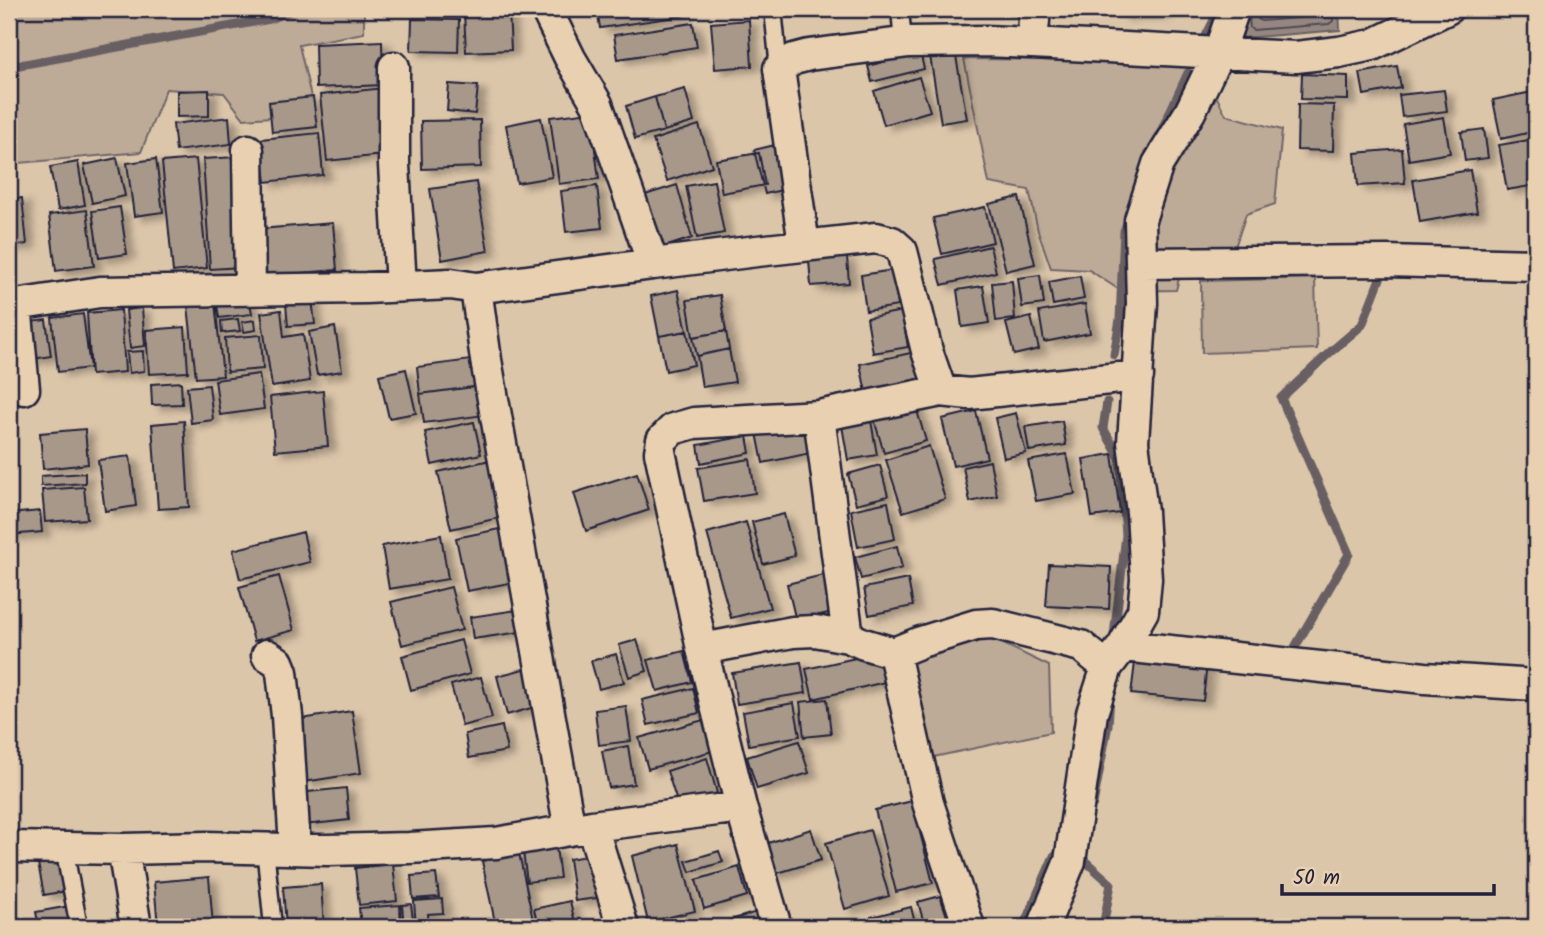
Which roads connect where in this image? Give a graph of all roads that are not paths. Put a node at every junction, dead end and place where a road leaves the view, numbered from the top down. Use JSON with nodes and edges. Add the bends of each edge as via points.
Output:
{"nodes":[{"id":1,"x":550,"y":9,"type":"edge"},
{"id":2,"x":773,"y":9,"type":"edge"},
{"id":3,"x":900,"y":9,"type":"edge"},
{"id":4,"x":1035,"y":9,"type":"edge"},
{"id":5,"x":1234,"y":9,"type":"edge"},
{"id":6,"x":1447,"y":9,"type":"edge"},
{"id":7,"x":903,"y":43,"type":"junction"},
{"id":8,"x":1032,"y":43,"type":"junction"},
{"id":9,"x":1219,"y":52,"type":"junction"},
{"id":10,"x":394,"y":67,"type":"dead end"},
{"id":11,"x":779,"y":69,"type":"junction"},
{"id":12,"x":247,"y":150,"type":"dead end"},
{"id":13,"x":804,"y":246,"type":"junction"},
{"id":14,"x":1141,"y":263,"type":"junction"},
{"id":15,"x":653,"y":264,"type":"junction"},
{"id":16,"x":1536,"y":265,"type":"edge"},
{"id":17,"x":401,"y":286,"type":"junction"},
{"id":18,"x":476,"y":288,"type":"junction"},
{"id":19,"x":250,"y":289,"type":"junction"},
{"id":20,"x":13,"y":306,"type":"edge"},
{"id":21,"x":1138,"y":376,"type":"junction"},
{"id":22,"x":23,"y":390,"type":"dead end"},
{"id":23,"x":942,"y":391,"type":"junction"},
{"id":24,"x":819,"y":416,"type":"junction"},
{"id":25,"x":848,"y":637,"type":"junction"},
{"id":26,"x":702,"y":649,"type":"junction"},
{"id":27,"x":894,"y":653,"type":"junction"},
{"id":28,"x":267,"y":655,"type":"dead end"},
{"id":29,"x":1115,"y":656,"type":"junction"},
{"id":30,"x":1536,"y":685,"type":"edge"},
{"id":31,"x":741,"y":807,"type":"junction"},
{"id":32,"x":581,"y":828,"type":"junction"},
{"id":33,"x":9,"y":847,"type":"edge"},
{"id":34,"x":265,"y":847,"type":"junction"},
{"id":35,"x":64,"y":848,"type":"junction"},
{"id":36,"x":295,"y":848,"type":"junction"},
{"id":37,"x":123,"y":849,"type":"junction"},
{"id":38,"x":79,"y":927,"type":"edge"},
{"id":39,"x":136,"y":927,"type":"edge"},
{"id":40,"x":273,"y":927,"type":"edge"},
{"id":41,"x":623,"y":927,"type":"edge"},
{"id":42,"x":776,"y":927,"type":"edge"},
{"id":43,"x":969,"y":927,"type":"edge"},
{"id":44,"x":1043,"y":927,"type":"edge"}],
"edges":[{"from":1,"to":15,"type":"street","via":[[570,58],[597,104]]},
{"from":2,"to":11,"type":"lane"},
{"from":3,"to":7,"type":"lane"},
{"from":4,"to":8,"type":"street"},
{"from":5,"to":9,"type":"street"},
{"from":6,"to":9,"type":"street","via":[[1381,42],[1339,52],[1296,57]]},
{"from":7,"to":8,"type":"street"},
{"from":7,"to":11,"type":"street","via":[[809,55]]},
{"from":8,"to":9,"type":"street"},
{"from":9,"to":14,"type":"street","via":[[1158,164],[1140,220]]},
{"from":10,"to":17,"type":"street"},
{"from":11,"to":13,"type":"street"},
{"from":12,"to":19,"type":"street"},
{"from":13,"to":15,"type":"street"},
{"from":13,"to":23,"type":"street","via":[[876,238],[892,242],[902,251]]},
{"from":14,"to":16,"type":"street"},
{"from":14,"to":21,"type":"street"},
{"from":15,"to":18,"type":"street"},
{"from":17,"to":18,"type":"street"},
{"from":17,"to":19,"type":"street"},
{"from":18,"to":32,"type":"street","via":[[486,360]]},
{"from":19,"to":20,"type":"street","via":[[100,292]]},
{"from":20,"to":22,"type":"street"},
{"from":21,"to":23,"type":"street","via":[[969,394]]},
{"from":21,"to":29,"type":"street","via":[[1133,442],[1146,579],[1143,611]]},
{"from":23,"to":24,"type":"street"},
{"from":24,"to":25,"type":"street"},
{"from":24,"to":26,"type":"street","via":[[694,423],[673,429],[662,440],[660,452]]},
{"from":25,"to":26,"type":"street","via":[[793,632]]},
{"from":25,"to":27,"type":"street"},
{"from":26,"to":31,"type":"street"},
{"from":27,"to":29,"type":"street","via":[[976,625],[993,624]]},
{"from":27,"to":43,"type":"street","via":[[928,803]]},
{"from":28,"to":36,"type":"street","via":[[282,672]]},
{"from":29,"to":30,"type":"street"},
{"from":29,"to":44,"type":"street","via":[[1092,713],[1070,861]]},
{"from":31,"to":32,"type":"street"},
{"from":31,"to":42,"type":"street"},
{"from":32,"to":36,"type":"street","via":[[496,843],[409,849]]},
{"from":32,"to":41,"type":"street"},
{"from":33,"to":35,"type":"street"},
{"from":34,"to":36,"type":"street"},
{"from":34,"to":37,"type":"street"},
{"from":34,"to":40,"type":"lane"},
{"from":35,"to":37,"type":"street"},
{"from":35,"to":38,"type":"lane"},
{"from":37,"to":39,"type":"street"}]}
